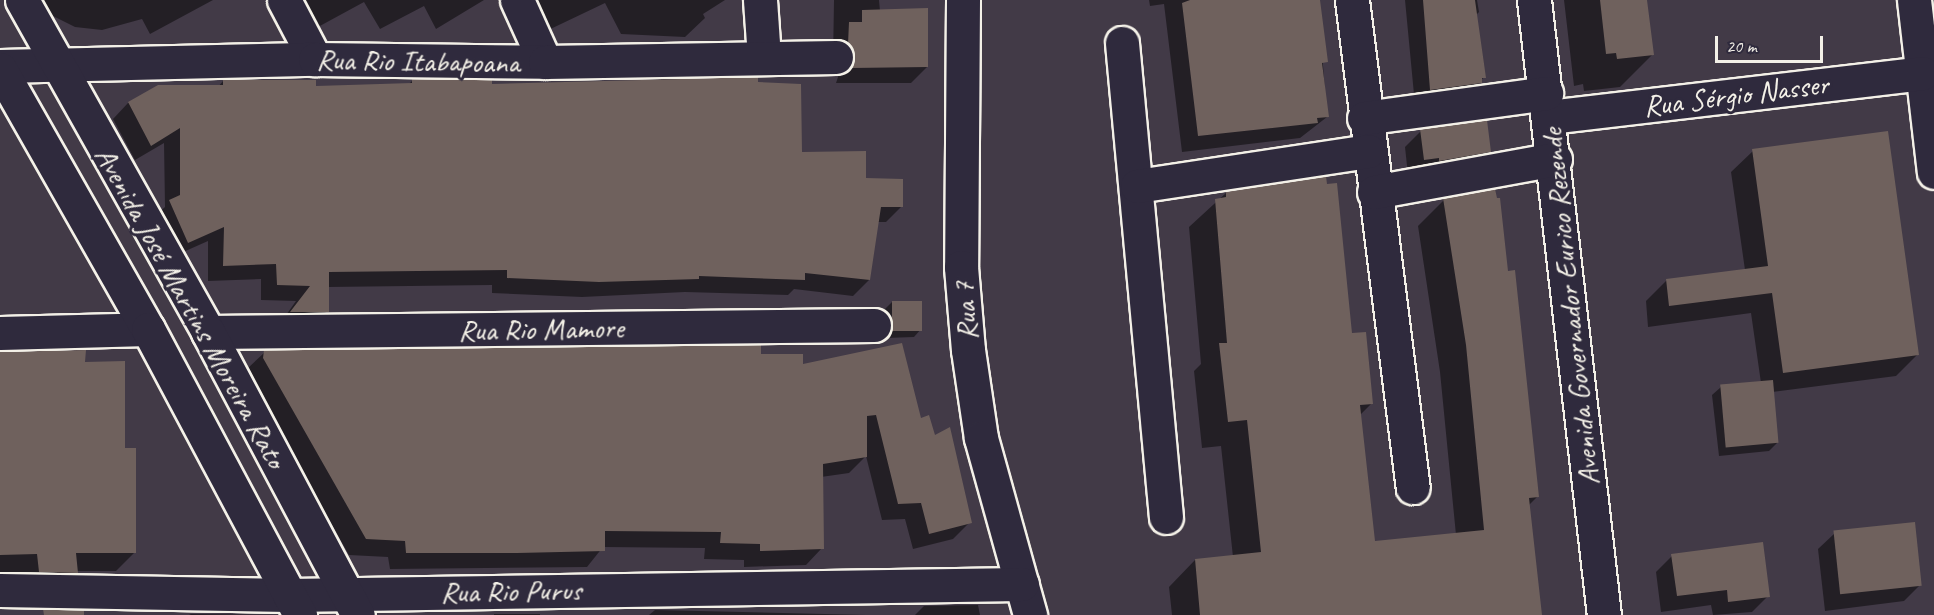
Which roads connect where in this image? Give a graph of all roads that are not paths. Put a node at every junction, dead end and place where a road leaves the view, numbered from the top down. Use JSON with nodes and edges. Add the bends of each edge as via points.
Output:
{"nodes":[{"id":1,"x":22,"y":0,"type":"edge"},
{"id":2,"x":284,"y":0,"type":"edge"},
{"id":3,"x":518,"y":0,"type":"edge"},
{"id":4,"x":760,"y":0,"type":"edge"},
{"id":5,"x":963,"y":0,"type":"edge"},
{"id":6,"x":1352,"y":0,"type":"edge"},
{"id":7,"x":1534,"y":0,"type":"edge"},
{"id":8,"x":1914,"y":0,"type":"edge"},
{"id":9,"x":1122,"y":43,"type":"dead end"},
{"id":10,"x":764,"y":57,"type":"junction"},
{"id":11,"x":836,"y":57,"type":"dead end"},
{"id":12,"x":315,"y":59,"type":"junction"},
{"id":13,"x":545,"y":62,"type":"junction"},
{"id":14,"x":58,"y":67,"type":"junction"},
{"id":15,"x":0,"y":68,"type":"edge"},
{"id":16,"x":1922,"y":73,"type":"junction"},
{"id":17,"x":1548,"y":105,"type":"junction"},
{"id":18,"x":1364,"y":118,"type":"junction"},
{"id":19,"x":1368,"y":151,"type":"junction"},
{"id":20,"x":1555,"y":159,"type":"junction"},
{"id":21,"x":1934,"y":172,"type":"edge"},
{"id":22,"x":1137,"y":186,"type":"junction"},
{"id":23,"x":1374,"y":192,"type":"junction"},
{"id":24,"x":874,"y":325,"type":"dead end"},
{"id":25,"x":148,"y":329,"type":"junction"},
{"id":26,"x":208,"y":332,"type":"junction"},
{"id":27,"x":0,"y":333,"type":"edge"},
{"id":28,"x":1413,"y":487,"type":"dead end"},
{"id":29,"x":1166,"y":517,"type":"dead end"},
{"id":30,"x":1022,"y":584,"type":"junction"},
{"id":31,"x":0,"y":590,"type":"edge"},
{"id":32,"x":352,"y":604,"type":"edge"},
{"id":33,"x":295,"y":605,"type":"edge"},
{"id":34,"x":1030,"y":615,"type":"edge"},
{"id":35,"x":1604,"y":615,"type":"edge"}],
"edges":[{"from":1,"to":14,"type":"street","name":"Avenida José Martins Moreira Rato"},
{"from":2,"to":12,"type":"street"},
{"from":3,"to":13,"type":"street"},
{"from":4,"to":10,"type":"street"},
{"from":5,"to":30,"type":"street","name":"Rua 7","via":[[961,267],[968,350],[981,438]]},
{"from":6,"to":18,"type":"street"},
{"from":7,"to":17,"type":"street","name":"Avenida Governador Eurico Rezende"},
{"from":8,"to":16,"type":"street"},
{"from":9,"to":22,"type":"street"},
{"from":10,"to":11,"type":"street","name":"Rua Rio Itabapoana"},
{"from":10,"to":13,"type":"street","name":"Rua Rio Itabapoana"},
{"from":12,"to":13,"type":"street","name":"Rua Rio Itabapoana"},
{"from":12,"to":14,"type":"street","name":"Rua Rio Itabapoana"},
{"from":14,"to":15,"type":"street","name":"Rua Rio Itabapoana"},
{"from":14,"to":26,"type":"street","name":"Avenida José Martins Moreira Rato"},
{"from":15,"to":25,"type":"street","name":"Avenida José Martins Moreira Rato"},
{"from":16,"to":17,"type":"street","name":"Rua Sérgio Nasser"},
{"from":16,"to":21,"type":"street"},
{"from":17,"to":18,"type":"street","name":"Rua Sérgio Nasser"},
{"from":17,"to":20,"type":"street","name":"Avenida Governador Eurico Rezende"},
{"from":18,"to":19,"type":"street"},
{"from":19,"to":22,"type":"street"},
{"from":19,"to":23,"type":"street"},
{"from":20,"to":23,"type":"street"},
{"from":20,"to":35,"type":"street","name":"Avenida Governador Eurico Rezende"},
{"from":22,"to":29,"type":"street"},
{"from":23,"to":28,"type":"street"},
{"from":24,"to":26,"type":"street","name":"Rua Rio Mamore"},
{"from":25,"to":27,"type":"street"},
{"from":25,"to":33,"type":"street","name":"Avenida José Martins Moreira Rato"},
{"from":26,"to":32,"type":"street","name":"Avenida José Martins Moreira Rato"},
{"from":30,"to":32,"type":"street","name":"Rua Rio Purus"},
{"from":30,"to":34,"type":"street","name":"Rua 7"},
{"from":31,"to":33,"type":"street","name":"Rua Rio Purus"},
{"from":32,"to":33,"type":"street","name":"Rua Rio Purus"}]}
